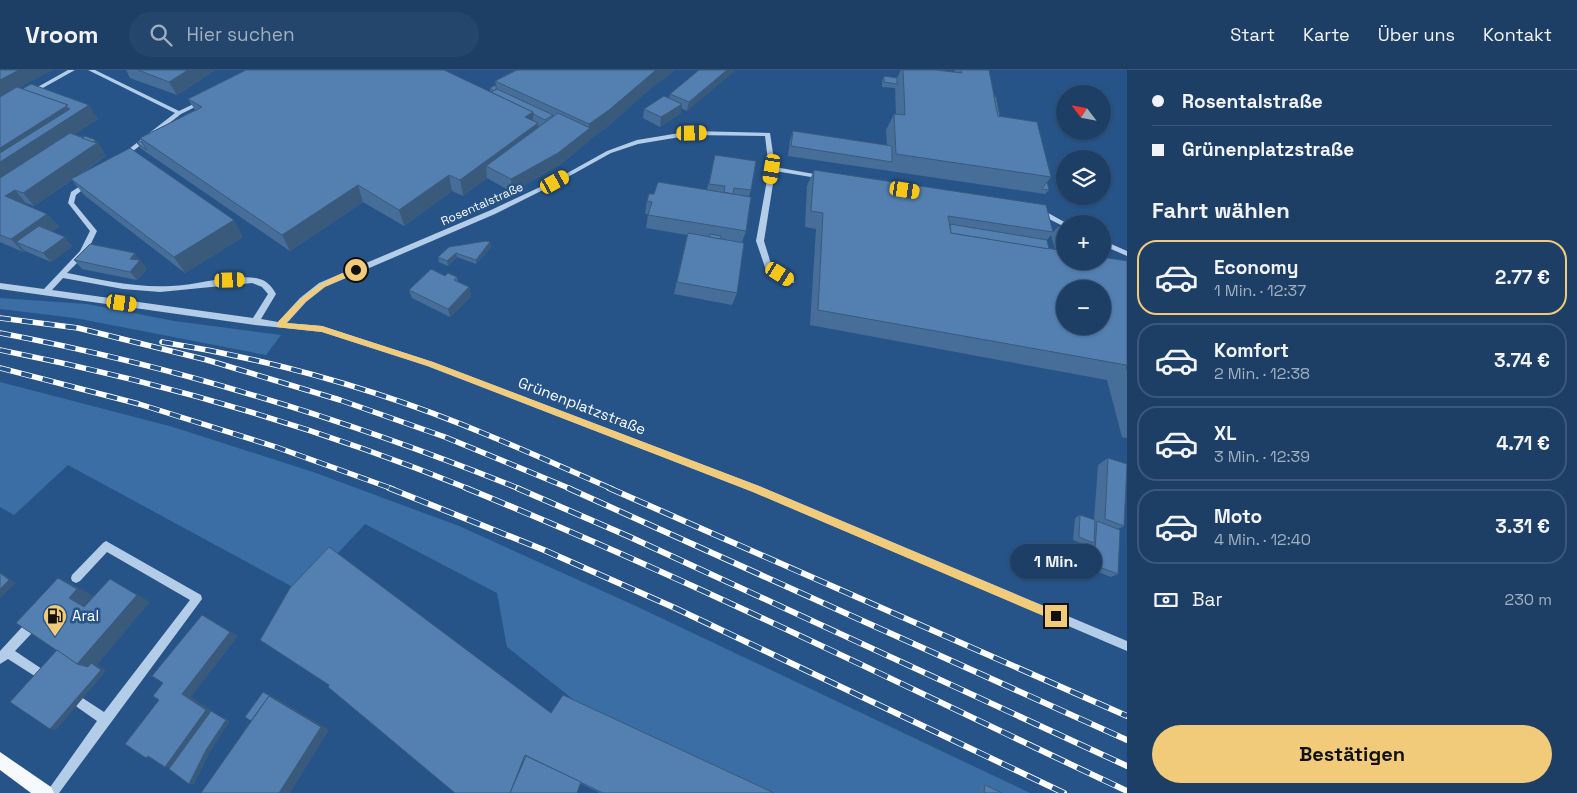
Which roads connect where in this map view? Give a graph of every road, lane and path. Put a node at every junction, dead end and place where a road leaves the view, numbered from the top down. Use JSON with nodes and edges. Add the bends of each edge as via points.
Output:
{"nodes":[{"id":1,"x":72,"y":70,"type":"edge"},
{"id":2,"x":91,"y":70,"type":"edge"},
{"id":3,"x":24,"y":96,"type":"edge"},
{"id":4,"x":205,"y":100,"type":"edge"},
{"id":5,"x":180,"y":113,"type":"junction"},
{"id":6,"x":118,"y":160,"type":"edge"},
{"id":7,"x":772,"y":169,"type":"junction"},
{"id":8,"x":96,"y":177,"type":"edge"},
{"id":9,"x":831,"y":178,"type":"edge"},
{"id":10,"x":1028,"y":210,"type":"edge"},
{"id":11,"x":1056,"y":220,"type":"edge"},
{"id":12,"x":1111,"y":246,"type":"edge"},
{"id":13,"x":1127,"y":254,"type":"edge"},
{"id":14,"x":62,"y":275,"type":"junction"},
{"id":15,"x":791,"y":281,"type":"dead end"},
{"id":16,"x":0,"y":286,"type":"edge"},
{"id":17,"x":46,"y":292,"type":"junction"},
{"id":18,"x":255,"y":322,"type":"junction"},
{"id":19,"x":280,"y":325,"type":"junction"},
{"id":20,"x":76,"y":578,"type":"dead end"},
{"id":21,"x":27,"y":630,"type":"edge"},
{"id":22,"x":1127,"y":646,"type":"edge"},
{"id":23,"x":3,"y":655,"type":"edge"},
{"id":24,"x":40,"y":675,"type":"edge"},
{"id":25,"x":81,"y":703,"type":"edge"},
{"id":26,"x":105,"y":720,"type":"junction"},
{"id":27,"x":0,"y":760,"type":"edge"},
{"id":28,"x":45,"y":793,"type":"edge"},
{"id":29,"x":52,"y":793,"type":"edge"}],
"edges":[{"from":1,"to":3,"type":"street"},
{"from":2,"to":5,"type":"street"},
{"from":4,"to":5,"type":"street"},
{"from":5,"to":6,"type":"street"},
{"from":7,"to":9,"type":"street"},
{"from":7,"to":15,"type":"street","via":[[760,241],[769,268]]},
{"from":7,"to":19,"type":"street","name":"Rosentalstraße","via":[[768,134],[692,133],[637,142],[609,152],[493,212],[322,285]]},
{"from":8,"to":14,"type":"street","via":[[72,194],[71,203],[94,230],[84,252]]},
{"from":10,"to":11,"type":"street"},
{"from":12,"to":13,"type":"street"},
{"from":14,"to":17,"type":"street"},
{"from":14,"to":18,"type":"street","via":[[161,289],[230,280],[258,280],[268,286],[272,294]]},
{"from":16,"to":17,"type":"street","name":"Grünenplatzstraße"},
{"from":17,"to":18,"type":"street","name":"Grünenplatzstraße"},
{"from":18,"to":19,"type":"street","name":"Grünenplatzstraße"},
{"from":19,"to":22,"type":"street","name":"Grünenplatzstraße","via":[[322,329],[440,368],[756,489]]},
{"from":20,"to":26,"type":"street","via":[[106,546],[197,599]]},
{"from":21,"to":23,"type":"street"},
{"from":23,"to":24,"type":"street"},
{"from":25,"to":26,"type":"street"},
{"from":26,"to":29,"type":"street"},
{"from":27,"to":28,"type":"main road"}]}
